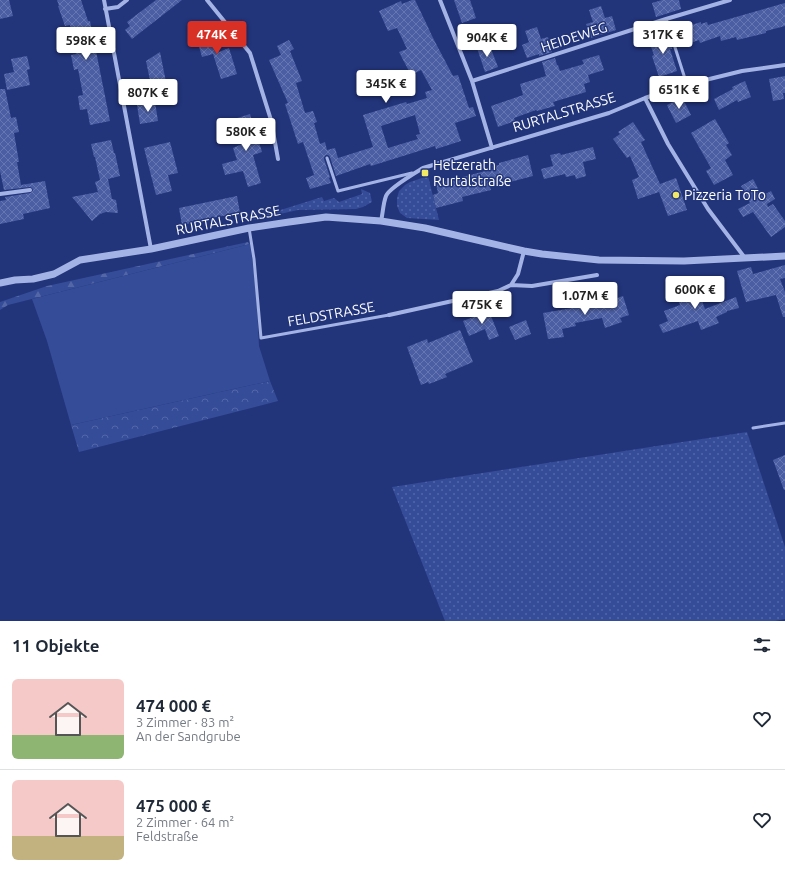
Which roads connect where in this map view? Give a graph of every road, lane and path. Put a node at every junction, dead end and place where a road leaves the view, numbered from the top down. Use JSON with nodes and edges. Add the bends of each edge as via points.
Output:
{"nodes":[{"id":1,"x":104,"y":0,"type":"edge"},
{"id":2,"x":127,"y":0,"type":"edge"},
{"id":3,"x":207,"y":0,"type":"edge"},
{"id":4,"x":440,"y":0,"type":"edge"},
{"id":5,"x":730,"y":0,"type":"edge"},
{"id":6,"x":105,"y":9,"type":"junction"},
{"id":7,"x":666,"y":19,"type":"junction"},
{"id":8,"x":785,"y":65,"type":"edge"},
{"id":9,"x":472,"y":81,"type":"junction"},
{"id":10,"x":687,"y":85,"type":"junction"},
{"id":11,"x":645,"y":98,"type":"junction"},
{"id":12,"x":492,"y":148,"type":"junction"},
{"id":13,"x":327,"y":158,"type":"dead end"},
{"id":14,"x":278,"y":159,"type":"dead end"},
{"id":15,"x":414,"y":173,"type":"junction"},
{"id":16,"x":30,"y":190,"type":"dead end"},
{"id":17,"x":0,"y":194,"type":"edge"},
{"id":18,"x":381,"y":221,"type":"junction"},
{"id":19,"x":249,"y":228,"type":"junction"},
{"id":20,"x":152,"y":249,"type":"junction"},
{"id":21,"x":524,"y":250,"type":"junction"},
{"id":22,"x":785,"y":256,"type":"edge"},
{"id":23,"x":745,"y":258,"type":"junction"},
{"id":24,"x":597,"y":275,"type":"dead end"},
{"id":25,"x":0,"y":283,"type":"edge"},
{"id":26,"x":511,"y":285,"type":"junction"},
{"id":27,"x":390,"y":315,"type":"joint"},
{"id":28,"x":785,"y":423,"type":"edge"},
{"id":29,"x":753,"y":428,"type":"dead end"}],
"edges":[{"from":1,"to":6,"type":"street"},
{"from":2,"to":6,"type":"street","via":[[118,7]]},
{"from":3,"to":14,"type":"street","via":[[250,53],[271,120]]},
{"from":4,"to":9,"type":"street"},
{"from":5,"to":7,"type":"street","name":"HEIDEWEG"},
{"from":6,"to":20,"type":"street"},
{"from":7,"to":9,"type":"street","name":"HEIDEWEG"},
{"from":7,"to":10,"type":"lane"},
{"from":8,"to":10,"type":"street","name":"RURTALSTRASSE","via":[[742,71]]},
{"from":9,"to":12,"type":"street"},
{"from":10,"to":11,"type":"street","name":"RURTALSTRASSE"},
{"from":11,"to":12,"type":"street","name":"RURTALSTRASSE","via":[[609,113]]},
{"from":11,"to":23,"type":"street","via":[[668,144],[708,209]]},
{"from":12,"to":15,"type":"street","name":"RURTALSTRASSE","via":[[423,168]]},
{"from":13,"to":15,"type":"lane","via":[[338,191]]},
{"from":15,"to":18,"type":"street","name":"RURTALSTRASSE","via":[[386,195]]},
{"from":16,"to":17,"type":"street"},
{"from":18,"to":19,"type":"street","name":"RURTALSTRASSE","via":[[326,217]]},
{"from":18,"to":21,"type":"street","name":"RURTALSTRASSE"},
{"from":19,"to":20,"type":"street","name":"RURTALSTRASSE"},
{"from":19,"to":27,"type":"lane","name":"FELDSTRASSE","via":[[261,338]]},
{"from":20,"to":25,"type":"street","name":"RURTALSTRASSE","via":[[80,260],[54,274]]},
{"from":21,"to":23,"type":"street","name":"RURTALSTRASSE","via":[[599,260],[684,261]]},
{"from":21,"to":26,"type":"street","via":[[518,274]]},
{"from":22,"to":23,"type":"street","name":"RURTALSTRASSE"},
{"from":24,"to":26,"type":"street","name":"FELDSTRASSE","via":[[532,286]]},
{"from":26,"to":27,"type":"street","name":"FELDSTRASSE","via":[[498,291]]},
{"from":28,"to":29,"type":"lane"}]}
